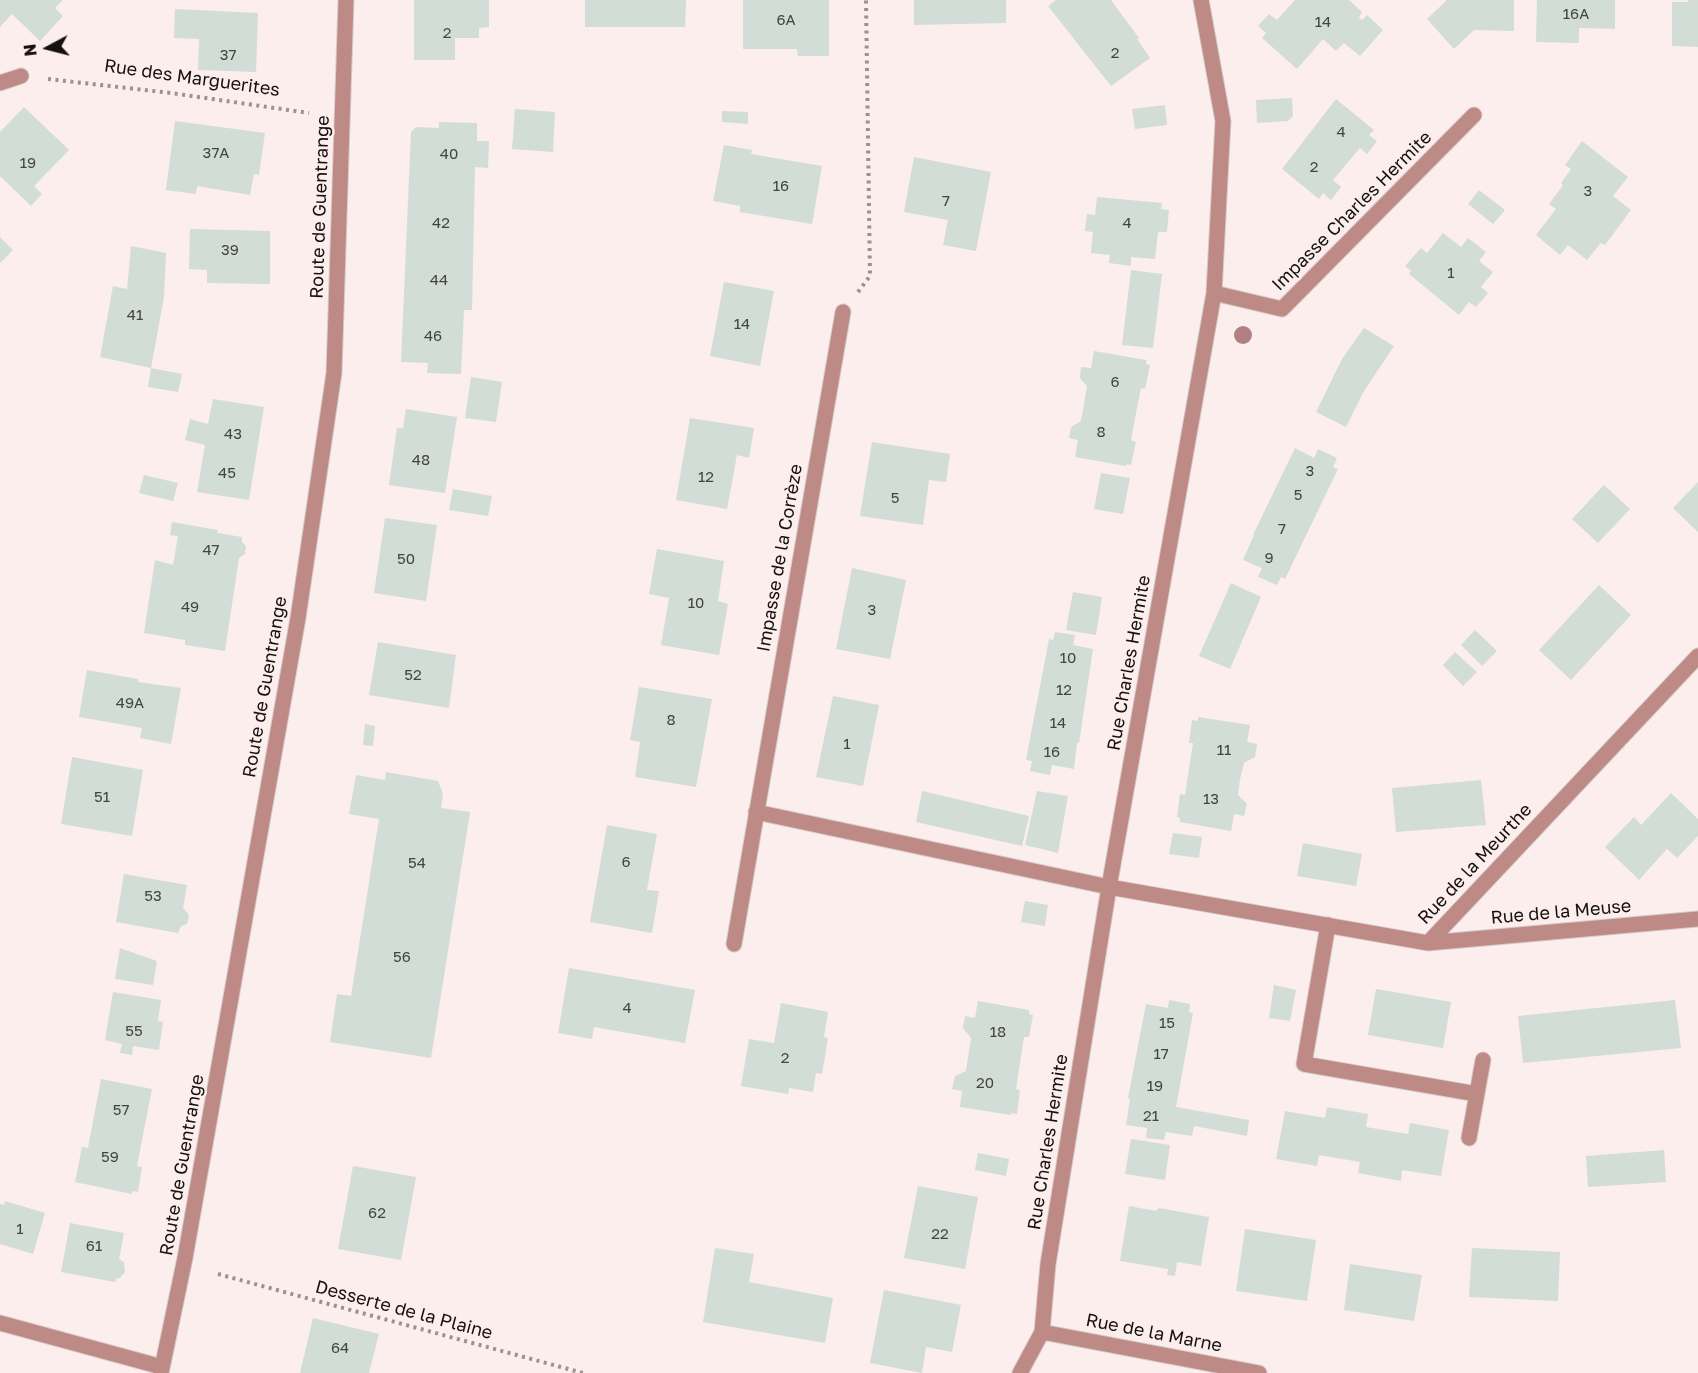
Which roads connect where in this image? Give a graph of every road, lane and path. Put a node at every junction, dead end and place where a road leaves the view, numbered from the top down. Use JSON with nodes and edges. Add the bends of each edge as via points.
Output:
{"nodes":[{"id":1,"x":346,"y":0,"type":"edge"},
{"id":2,"x":866,"y":0,"type":"edge"},
{"id":3,"x":1201,"y":0,"type":"edge"},
{"id":4,"x":21,"y":76,"type":"joint"},
{"id":5,"x":0,"y":83,"type":"edge"},
{"id":6,"x":309,"y":113,"type":"dead end"},
{"id":7,"x":1474,"y":116,"type":"dead end"},
{"id":8,"x":1214,"y":293,"type":"junction"},
{"id":9,"x":843,"y":312,"type":"joint"},
{"id":10,"x":1698,"y":656,"type":"edge"},
{"id":11,"x":756,"y":812,"type":"junction"},
{"id":12,"x":1109,"y":886,"type":"junction"},
{"id":13,"x":1698,"y":919,"type":"edge"},
{"id":14,"x":1328,"y":925,"type":"junction"},
{"id":15,"x":1428,"y":943,"type":"junction"},
{"id":16,"x":734,"y":944,"type":"dead end"},
{"id":17,"x":1483,"y":1060,"type":"dead end"},
{"id":18,"x":1477,"y":1094,"type":"junction"},
{"id":19,"x":1469,"y":1138,"type":"dead end"},
{"id":20,"x":218,"y":1274,"type":"dead end"},
{"id":21,"x":0,"y":1323,"type":"edge"},
{"id":22,"x":1042,"y":1332,"type":"junction"},
{"id":23,"x":162,"y":1370,"type":"edge"},
{"id":24,"x":583,"y":1373,"type":"edge"},
{"id":25,"x":1020,"y":1373,"type":"edge"},
{"id":26,"x":1259,"y":1373,"type":"edge"}],
"edges":[{"from":1,"to":23,"type":"street","name":"Route de Guentrange","via":[[334,373],[298,618]]},
{"from":2,"to":9,"type":"path","via":[[870,276]]},
{"from":3,"to":8,"type":"street","name":"Rue Charles Hermite","via":[[1222,121]]},
{"from":4,"to":5,"type":"street"},
{"from":4,"to":6,"type":"path","name":"Rue des Marguerites"},
{"from":7,"to":8,"type":"street","name":"Impasse Charles Hermite","via":[[1282,309]]},
{"from":8,"to":12,"type":"street","name":"Rue Charles Hermite"},
{"from":9,"to":11,"type":"street","name":"Impasse de la Corrèze"},
{"from":10,"to":15,"type":"street","name":"Rue de la Meurthe"},
{"from":11,"to":12,"type":"street"},
{"from":11,"to":16,"type":"street","name":"Impasse de la Corrèze"},
{"from":12,"to":14,"type":"street","name":"Rue de la Meurthe"},
{"from":12,"to":22,"type":"street","name":"Rue Charles Hermite","via":[[1048,1264]]},
{"from":13,"to":15,"type":"street","name":"Rue de la Meuse"},
{"from":14,"to":15,"type":"street","name":"Rue de la Meurthe"},
{"from":14,"to":18,"type":"street","via":[[1304,1064]]},
{"from":17,"to":18,"type":"street"},
{"from":18,"to":19,"type":"street"},
{"from":20,"to":24,"type":"path","name":"Desserte de la Plaine"},
{"from":21,"to":23,"type":"street"},
{"from":22,"to":25,"type":"street"},
{"from":22,"to":26,"type":"street","name":"Rue de la Marne"}]}
